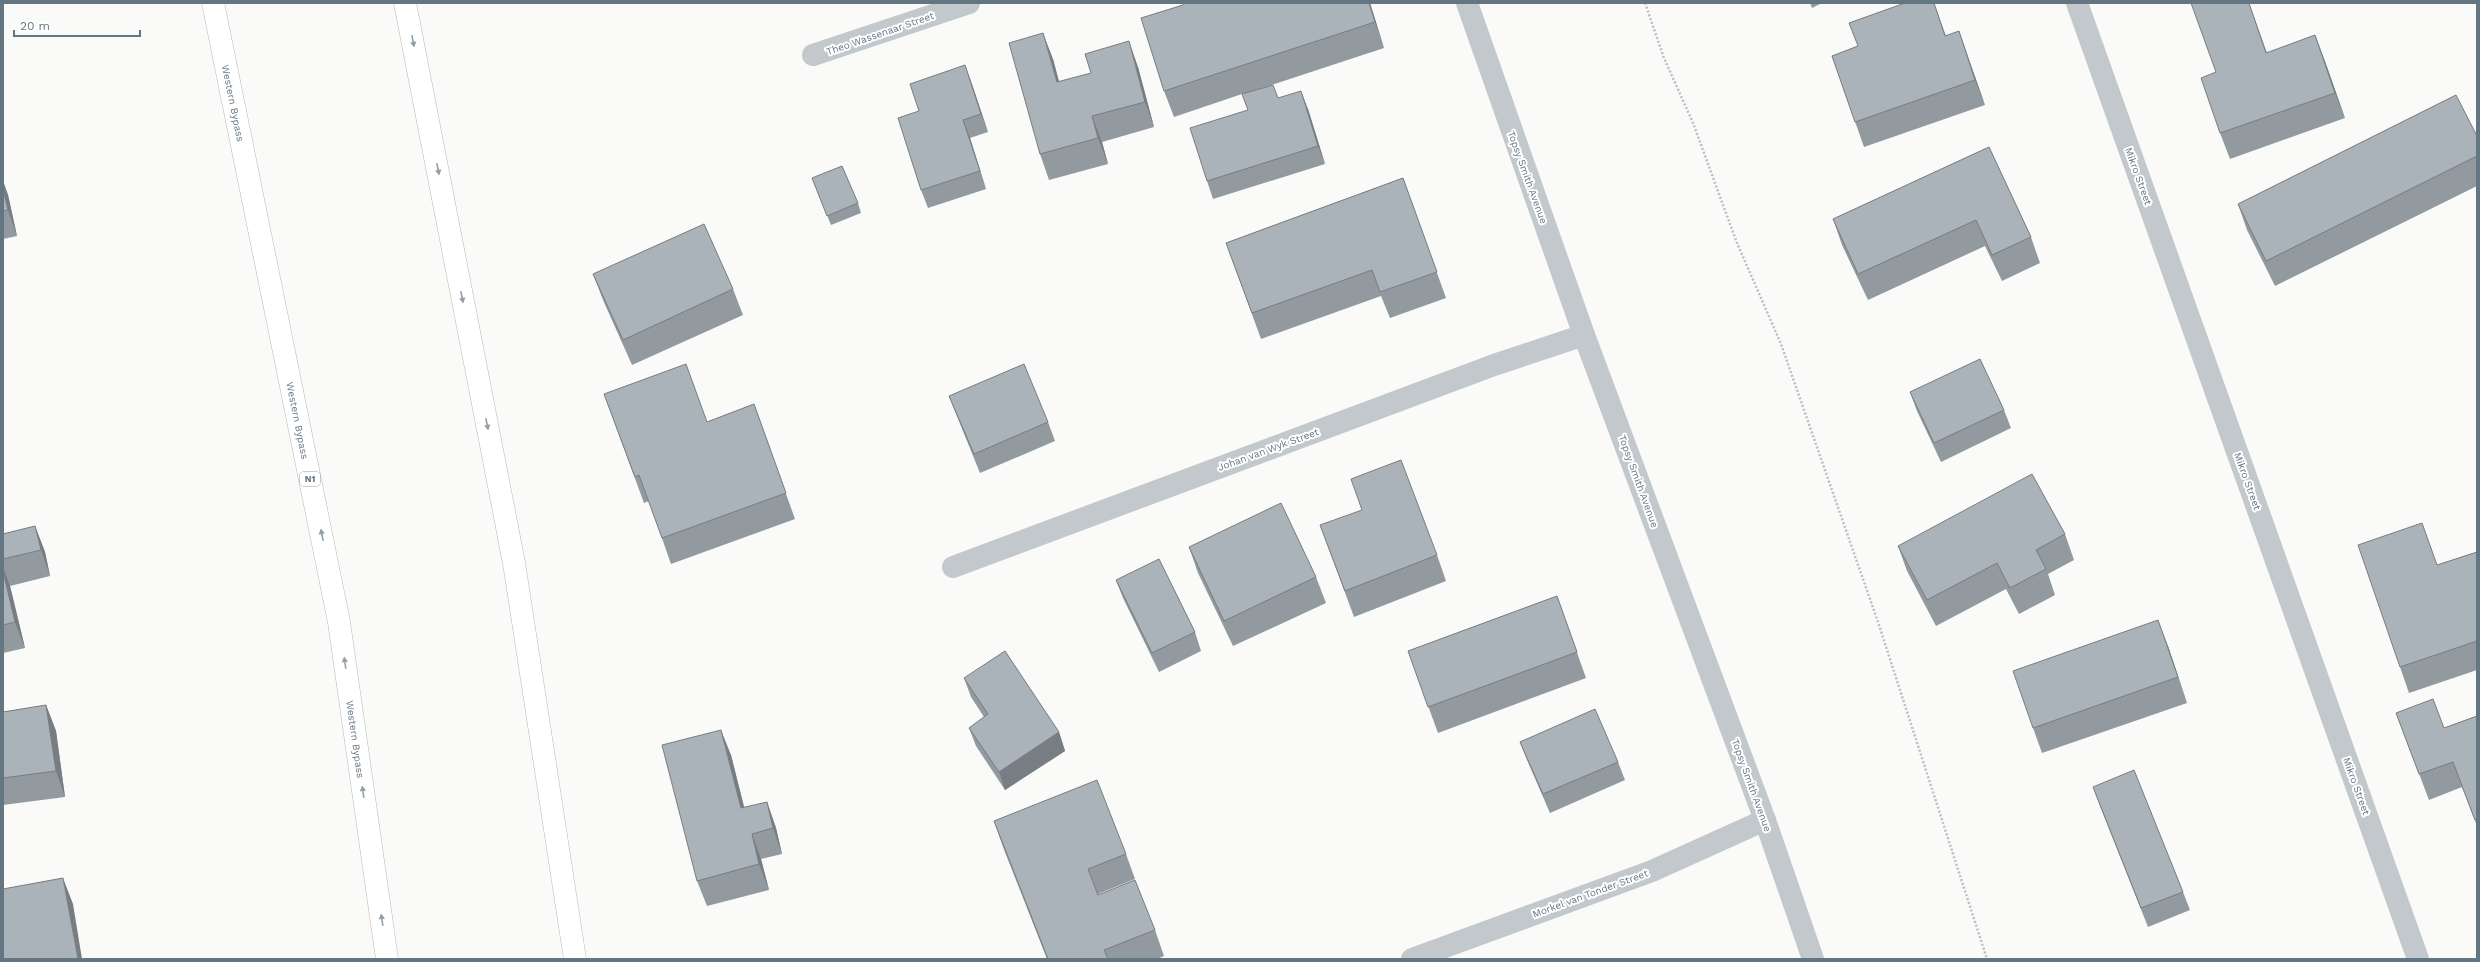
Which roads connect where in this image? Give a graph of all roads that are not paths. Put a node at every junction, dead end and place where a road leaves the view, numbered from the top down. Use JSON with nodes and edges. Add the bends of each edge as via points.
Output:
{"nodes":[{"id":1,"x":213,"y":3,"type":"edge"},
{"id":2,"x":405,"y":3,"type":"edge"},
{"id":3,"x":969,"y":3,"type":"edge"},
{"id":4,"x":1466,"y":3,"type":"edge"},
{"id":5,"x":2077,"y":3,"type":"edge"},
{"id":6,"x":813,"y":55,"type":"dead end"},
{"id":7,"x":1584,"y":335,"type":"junction"},
{"id":8,"x":953,"y":567,"type":"dead end"},
{"id":9,"x":1765,"y":820,"type":"junction"},
{"id":10,"x":387,"y":959,"type":"edge"},
{"id":11,"x":575,"y":959,"type":"edge"},
{"id":12,"x":1412,"y":959,"type":"edge"},
{"id":13,"x":1813,"y":959,"type":"edge"},
{"id":14,"x":2418,"y":959,"type":"edge"}],
"edges":[{"from":10,"to":1,"type":"highway","name":"Western Bypass","number":"N1","one_way":true,"via":[[339,622]]},
{"from":2,"to":11,"type":"highway","one_way":true,"via":[[514,563]]},
{"from":3,"to":6,"type":"street","name":"Theo Wassenaar Street"},
{"from":4,"to":7,"type":"street","name":"Topsy Smith Avenue"},
{"from":5,"to":14,"type":"street","name":"Mikro Street"},
{"from":7,"to":8,"type":"street","name":"Johan van Wyk Street","via":[[1487,368]]},
{"from":7,"to":9,"type":"street","name":"Topsy Smith Avenue"},
{"from":9,"to":12,"type":"street","name":"Morkel van Tonder Street","via":[[1652,871]]},
{"from":9,"to":13,"type":"street","name":"Topsy Smith Avenue"}]}
